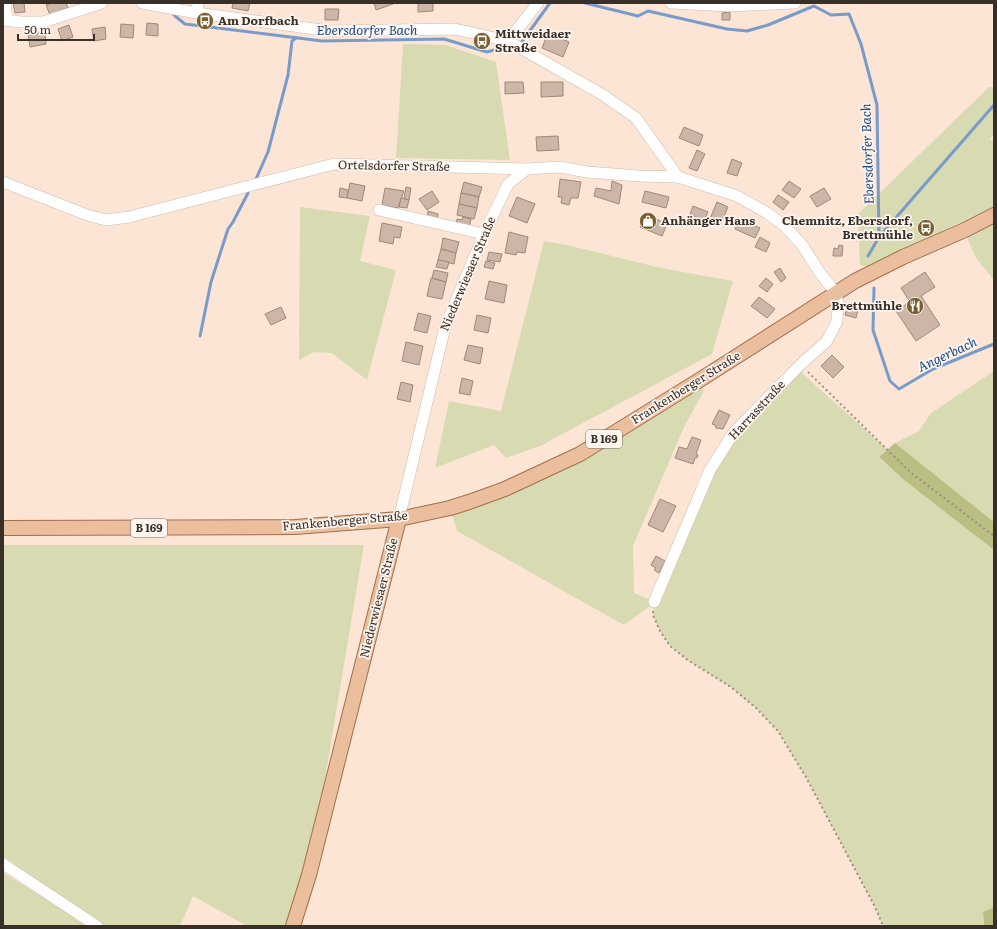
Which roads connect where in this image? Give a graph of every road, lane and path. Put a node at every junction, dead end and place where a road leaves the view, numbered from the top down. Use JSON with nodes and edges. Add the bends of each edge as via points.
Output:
{"nodes":[{"id":1,"x":4,"y":3,"type":"edge"},
{"id":2,"x":102,"y":3,"type":"edge"},
{"id":3,"x":142,"y":3,"type":"edge"},
{"id":4,"x":538,"y":3,"type":"edge"},
{"id":5,"x":671,"y":3,"type":"edge"},
{"id":6,"x":795,"y":3,"type":"edge"},
{"id":7,"x":198,"y":8,"type":"edge"},
{"id":8,"x":5,"y":21,"type":"edge"},
{"id":9,"x":508,"y":40,"type":"junction"},
{"id":10,"x":527,"y":168,"type":"junction"},
{"id":11,"x":678,"y":177,"type":"junction"},
{"id":12,"x":3,"y":182,"type":"edge"},
{"id":13,"x":379,"y":210,"type":"dead end"},
{"id":14,"x":994,"y":214,"type":"edge"},
{"id":15,"x":484,"y":234,"type":"junction"},
{"id":16,"x":836,"y":293,"type":"junction"},
{"id":17,"x":800,"y":365,"type":"junction"},
{"id":18,"x":399,"y":519,"type":"junction"},
{"id":19,"x":3,"y":528,"type":"edge"},
{"id":20,"x":994,"y":536,"type":"edge"},
{"id":21,"x":654,"y":602,"type":"joint"},
{"id":22,"x":3,"y":864,"type":"edge"},
{"id":23,"x":97,"y":926,"type":"edge"},
{"id":24,"x":293,"y":926,"type":"edge"},
{"id":25,"x":883,"y":926,"type":"edge"}],
"edges":[{"from":1,"to":8,"type":"street"},
{"from":2,"to":8,"type":"street","via":[[43,22]]},
{"from":3,"to":7,"type":"street","via":[[177,10]]},
{"from":4,"to":9,"type":"street"},
{"from":5,"to":6,"type":"street","via":[[728,6]]},
{"from":7,"to":9,"type":"street","via":[[329,31],[455,29]]},
{"from":9,"to":11,"type":"street","via":[[603,95],[636,118]]},
{"from":10,"to":11,"type":"street","name":"Ortelsdorfer Straße","via":[[560,167],[587,172]]},
{"from":10,"to":12,"type":"street","name":"Ortelsdorfer Straße","via":[[334,164],[128,217],[106,220]]},
{"from":10,"to":15,"type":"street","name":"Niederwiesaer Straße","via":[[508,184]]},
{"from":11,"to":16,"type":"street","via":[[737,196],[785,226],[802,245]]},
{"from":13,"to":15,"type":"street"},
{"from":14,"to":16,"type":"main road","name":"Frankenberger Straße","number":"B 169","via":[[967,229],[879,268]]},
{"from":15,"to":18,"type":"street","name":"Niederwiesaer Straße","via":[[445,327]]},
{"from":16,"to":17,"type":"street","name":"Harrasstraße","via":[[837,321],[826,342]]},
{"from":16,"to":18,"type":"main road","name":"Frankenberger Straße","number":"B 169","via":[[580,454],[505,489],[450,508]]},
{"from":17,"to":20,"type":"path","via":[[910,472]]},
{"from":17,"to":21,"type":"street","name":"Harrasstraße","via":[[734,432],[710,470]]},
{"from":18,"to":19,"type":"main road","name":"Frankenberger Straße","number":"B 169","via":[[295,527]]},
{"from":18,"to":24,"type":"main road","name":"Niederwiesaer Straße","via":[[309,875]]},
{"from":21,"to":25,"type":"path","via":[[653,615],[670,646],[688,661],[731,687],[778,731],[808,779]]},
{"from":22,"to":23,"type":"street"}]}
